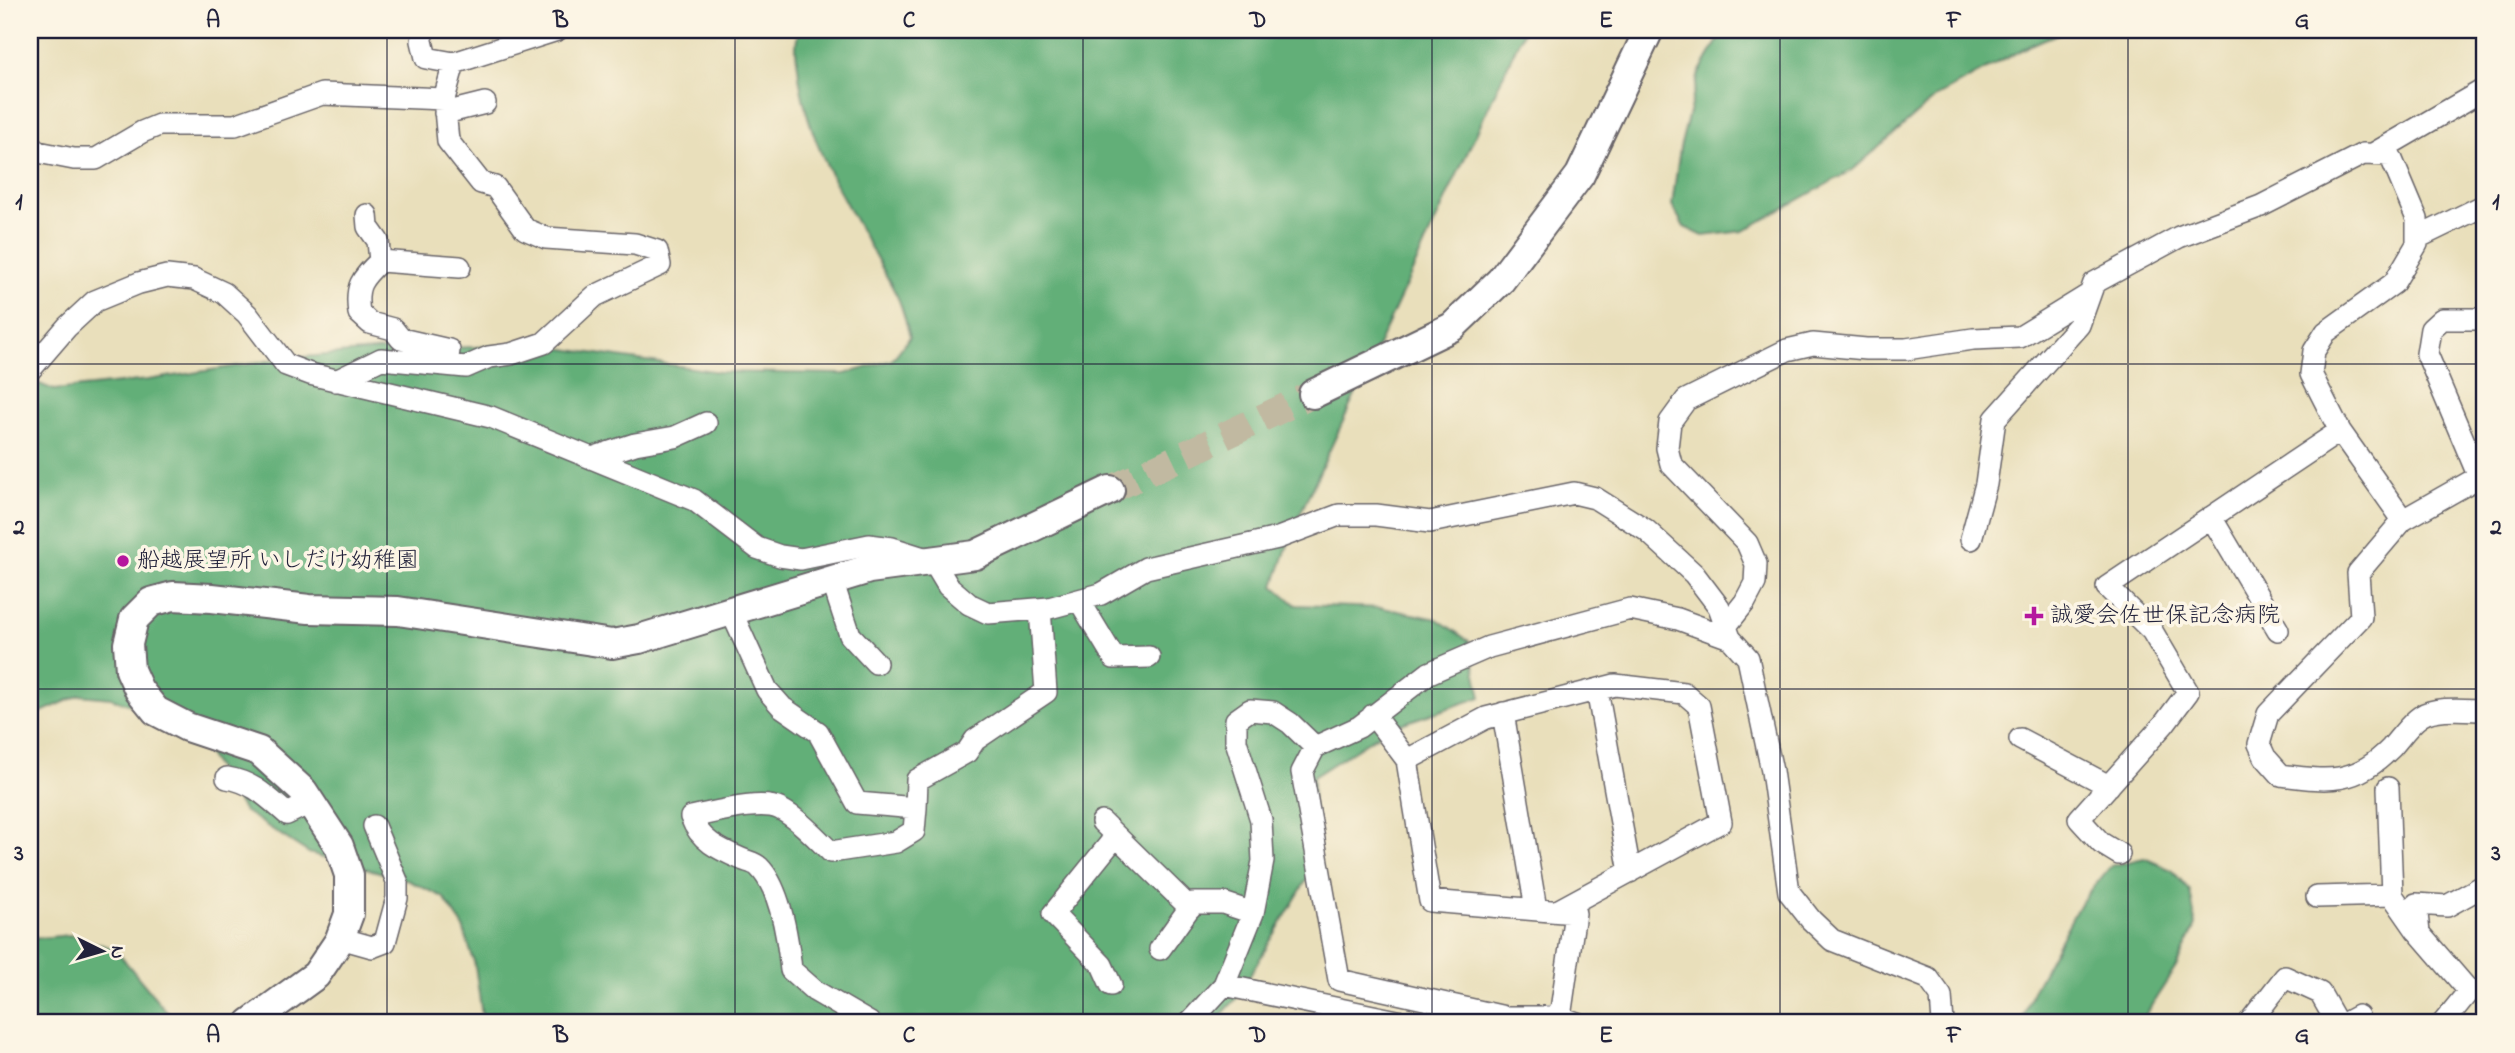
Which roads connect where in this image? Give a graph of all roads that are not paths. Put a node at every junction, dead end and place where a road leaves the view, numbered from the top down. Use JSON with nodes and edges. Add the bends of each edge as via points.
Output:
{"nodes":[{"id":1,"x":557,"y":30,"type":"edge"},
{"id":2,"x":1649,"y":30,"type":"edge"},
{"id":3,"x":422,"y":41,"type":"dead end"},
{"id":4,"x":454,"y":63,"type":"junction"},
{"id":5,"x":2485,"y":89,"type":"edge"},
{"id":6,"x":485,"y":103,"type":"dead end"},
{"id":7,"x":445,"y":106,"type":"junction"},
{"id":8,"x":30,"y":146,"type":"edge"},
{"id":9,"x":2373,"y":155,"type":"junction"},
{"id":10,"x":2485,"y":205,"type":"edge"},
{"id":11,"x":367,"y":215,"type":"dead end"},
{"id":12,"x":2417,"y":238,"type":"junction"},
{"id":13,"x":380,"y":261,"type":"junction"},
{"id":14,"x":460,"y":267,"type":"dead end"},
{"id":15,"x":2090,"y":294,"type":"junction"},
{"id":16,"x":2485,"y":319,"type":"edge"},
{"id":17,"x":447,"y":365,"type":"junction"},
{"id":18,"x":30,"y":370,"type":"edge"},
{"id":19,"x":336,"y":381,"type":"junction"},
{"id":20,"x":1313,"y":394,"type":"tunnel mouth"},
{"id":21,"x":706,"y":423,"type":"dead end"},
{"id":22,"x":2340,"y":430,"type":"junction"},
{"id":23,"x":592,"y":458,"type":"junction"},
{"id":24,"x":2482,"y":477,"type":"edge"},
{"id":25,"x":1110,"y":490,"type":"tunnel mouth"},
{"id":26,"x":2211,"y":517,"type":"junction"},
{"id":27,"x":2403,"y":520,"type":"junction"},
{"id":28,"x":1971,"y":539,"type":"dead end"},
{"id":29,"x":933,"y":561,"type":"junction"},
{"id":30,"x":832,"y":580,"type":"junction"},
{"id":31,"x":1079,"y":600,"type":"junction"},
{"id":32,"x":1040,"y":609,"type":"junction"},
{"id":33,"x":732,"y":611,"type":"junction"},
{"id":34,"x":2278,"y":630,"type":"dead end"},
{"id":35,"x":1728,"y":632,"type":"junction"},
{"id":36,"x":1149,"y":657,"type":"dead end"},
{"id":37,"x":876,"y":663,"type":"dead end"},
{"id":38,"x":1597,"y":690,"type":"junction"},
{"id":39,"x":2485,"y":710,"type":"edge"},
{"id":40,"x":1503,"y":713,"type":"junction"},
{"id":41,"x":1373,"y":716,"type":"junction"},
{"id":42,"x":2020,"y":739,"type":"dead end"},
{"id":43,"x":1315,"y":747,"type":"junction"},
{"id":44,"x":1407,"y":760,"type":"junction"},
{"id":45,"x":227,"y":778,"type":"dead end"},
{"id":46,"x":2109,"y":786,"type":"junction"},
{"id":47,"x":2388,"y":789,"type":"dead end"},
{"id":48,"x":310,"y":803,"type":"junction"},
{"id":49,"x":916,"y":808,"type":"junction"},
{"id":50,"x":374,"y":826,"type":"dead end"},
{"id":51,"x":2119,"y":854,"type":"dead end"},
{"id":52,"x":1630,"y":872,"type":"junction"},
{"id":53,"x":2485,"y":885,"type":"edge"},
{"id":54,"x":2392,"y":895,"type":"junction"},
{"id":55,"x":2317,"y":897,"type":"dead end"},
{"id":56,"x":1190,"y":908,"type":"junction"},
{"id":57,"x":1535,"y":909,"type":"junction"},
{"id":58,"x":1557,"y":911,"type":"junction"},
{"id":59,"x":1253,"y":913,"type":"junction"},
{"id":60,"x":2419,"y":933,"type":"junction"},
{"id":61,"x":340,"y":938,"type":"junction"},
{"id":62,"x":1160,"y":949,"type":"dead end"},
{"id":63,"x":1111,"y":985,"type":"dead end"},
{"id":64,"x":1224,"y":985,"type":"junction"},
{"id":65,"x":2477,"y":994,"type":"edge"},
{"id":66,"x":1568,"y":1020,"type":"edge"},
{"id":67,"x":2448,"y":1021,"type":"edge"},
{"id":68,"x":250,"y":1023,"type":"edge"},
{"id":69,"x":870,"y":1023,"type":"edge"},
{"id":70,"x":1189,"y":1023,"type":"edge"},
{"id":71,"x":1407,"y":1023,"type":"edge"},
{"id":72,"x":1943,"y":1023,"type":"edge"},
{"id":73,"x":2249,"y":1023,"type":"edge"},
{"id":74,"x":2337,"y":1023,"type":"edge"}],
"edges":[{"from":1,"to":4,"type":"street"},
{"from":2,"to":20,"type":"street","via":[[1580,175],[1501,280],[1452,327]]},
{"from":3,"to":4,"type":"street","via":[[426,58]]},
{"from":4,"to":7,"type":"street"},
{"from":5,"to":9,"type":"street"},
{"from":6,"to":7,"type":"street"},
{"from":7,"to":8,"type":"street","via":[[321,94],[235,125],[159,125],[96,159],[37,152]]},
{"from":7,"to":17,"type":"street","via":[[448,141],[481,183],[495,187],[525,229],[546,238],[635,244],[657,251],[660,265],[594,296],[544,343],[466,367]]},
{"from":9,"to":12,"type":"street","via":[[2390,155],[2417,219]]},
{"from":9,"to":15,"type":"street","via":[[2363,154],[2261,206],[2179,237],[2094,283]]},
{"from":10,"to":12,"type":"street"},
{"from":11,"to":13,"type":"street","via":[[368,227],[378,241]]},
{"from":12,"to":22,"type":"street","via":[[2393,283],[2326,332],[2314,351],[2311,374]]},
{"from":13,"to":14,"type":"street"},
{"from":13,"to":17,"type":"street","via":[[363,277],[357,296],[359,313],[370,323],[393,329],[401,340],[449,350]]},
{"from":15,"to":28,"type":"street","via":[[2079,325],[1995,419],[1986,484]]},
{"from":15,"to":35,"type":"street","via":[[2020,337],[1906,349],[1813,344],[1787,350],[1686,400],[1670,422],[1667,448],[1671,464],[1747,543],[1756,564],[1755,583]]},
{"from":16,"to":24,"type":"street","via":[[2442,319],[2431,329],[2427,354]]},
{"from":17,"to":19,"type":"street","via":[[381,359]]},
{"from":18,"to":19,"type":"street","via":[[95,301],[139,282],[167,276],[194,279],[224,293],[247,314],[286,365]]},
{"from":19,"to":23,"type":"street","via":[[491,417]]},
{"from":21,"to":23,"type":"street","via":[[675,437]]},
{"from":22,"to":26,"type":"street"},
{"from":22,"to":27,"type":"street"},
{"from":23,"to":29,"type":"street","via":[[694,500],[757,548],[779,556],[800,559],[869,545]]},
{"from":24,"to":27,"type":"street"},
{"from":25,"to":29,"type":"street","via":[[975,555]]},
{"from":26,"to":34,"type":"street"},
{"from":26,"to":46,"type":"street","via":[[2107,587],[2152,631],[2188,692]]},
{"from":27,"to":39,"type":"street","via":[[2358,573],[2361,617],[2268,714],[2259,744],[2281,775],[2349,777],[2374,765],[2422,715],[2448,709]]},
{"from":29,"to":30,"type":"street","via":[[869,569]]},
{"from":29,"to":32,"type":"street","via":[[948,586],[969,604],[988,612]]},
{"from":30,"to":33,"type":"street"},
{"from":30,"to":37,"type":"street","via":[[850,635]]},
{"from":31,"to":32,"type":"street"},
{"from":31,"to":35,"type":"street","via":[[1101,594],[1146,568],[1278,538],[1339,515],[1430,523],[1574,493],[1595,498],[1646,530],[1694,574],[1719,607]]},
{"from":31,"to":36,"type":"street","via":[[1114,658]]},
{"from":32,"to":49,"type":"street","via":[[1045,692],[975,740],[967,752],[917,780]]},
{"from":33,"to":48,"type":"street","via":[[612,644],[398,611],[309,609],[173,596],[150,602],[134,619],[128,644],[130,670],[139,690],[156,711],[187,727],[259,751]]},
{"from":33,"to":49,"type":"street","via":[[767,690],[782,707],[818,732],[857,803]]},
{"from":35,"to":41,"type":"street","via":[[1630,609],[1489,647],[1429,673]]},
{"from":35,"to":72,"type":"street","via":[[1748,658],[1772,771],[1789,892],[1832,940],[1928,978],[1941,996]]},
{"from":38,"to":40,"type":"street"},
{"from":38,"to":52,"type":"street"},
{"from":38,"to":52,"type":"street","via":[[1615,685],[1684,692],[1699,706],[1721,822]]},
{"from":40,"to":44,"type":"street"},
{"from":40,"to":57,"type":"street"},
{"from":41,"to":43,"type":"street"},
{"from":41,"to":44,"type":"street"},
{"from":42,"to":46,"type":"street"},
{"from":43,"to":59,"type":"street","via":[[1273,712],[1250,710],[1236,720],[1236,741],[1261,820],[1263,860]]},
{"from":43,"to":66,"type":"street","via":[[1302,772],[1339,980],[1504,1017]]},
{"from":44,"to":57,"type":"street","via":[[1430,901]]},
{"from":45,"to":48,"type":"street","via":[[257,787],[286,814]]},
{"from":46,"to":51,"type":"street","via":[[2079,819],[2101,843]]},
{"from":47,"to":54,"type":"street"},
{"from":48,"to":61,"type":"street","via":[[340,846],[349,874],[349,914]]},
{"from":49,"to":69,"type":"street","via":[[914,831],[896,842],[831,852],[777,807],[754,806],[691,817],[696,830],[715,848],[758,866],[774,890],[791,970],[815,991]]},
{"from":50,"to":61,"type":"street","via":[[397,881],[385,942],[372,947]]},
{"from":52,"to":58,"type":"street"},
{"from":53,"to":60,"type":"street","via":[[2447,906],[2416,904]]},
{"from":54,"to":55,"type":"street"},
{"from":54,"to":60,"type":"street"},
{"from":56,"to":59,"type":"street","via":[[1193,903],[1223,903]]},
{"from":56,"to":62,"type":"street"},
{"from":56,"to":63,"type":"street","via":[[1109,829],[1053,914],[1102,965]]},
{"from":57,"to":58,"type":"street"},
{"from":58,"to":66,"type":"street","via":[[1575,913]]},
{"from":59,"to":64,"type":"street"},
{"from":60,"to":65,"type":"street"},
{"from":61,"to":68,"type":"street","via":[[316,975]]},
{"from":64,"to":70,"type":"street"},
{"from":64,"to":71,"type":"street"},
{"from":65,"to":67,"type":"street"},
{"from":73,"to":74,"type":"street","via":[[2285,977],[2320,993]]}]}
